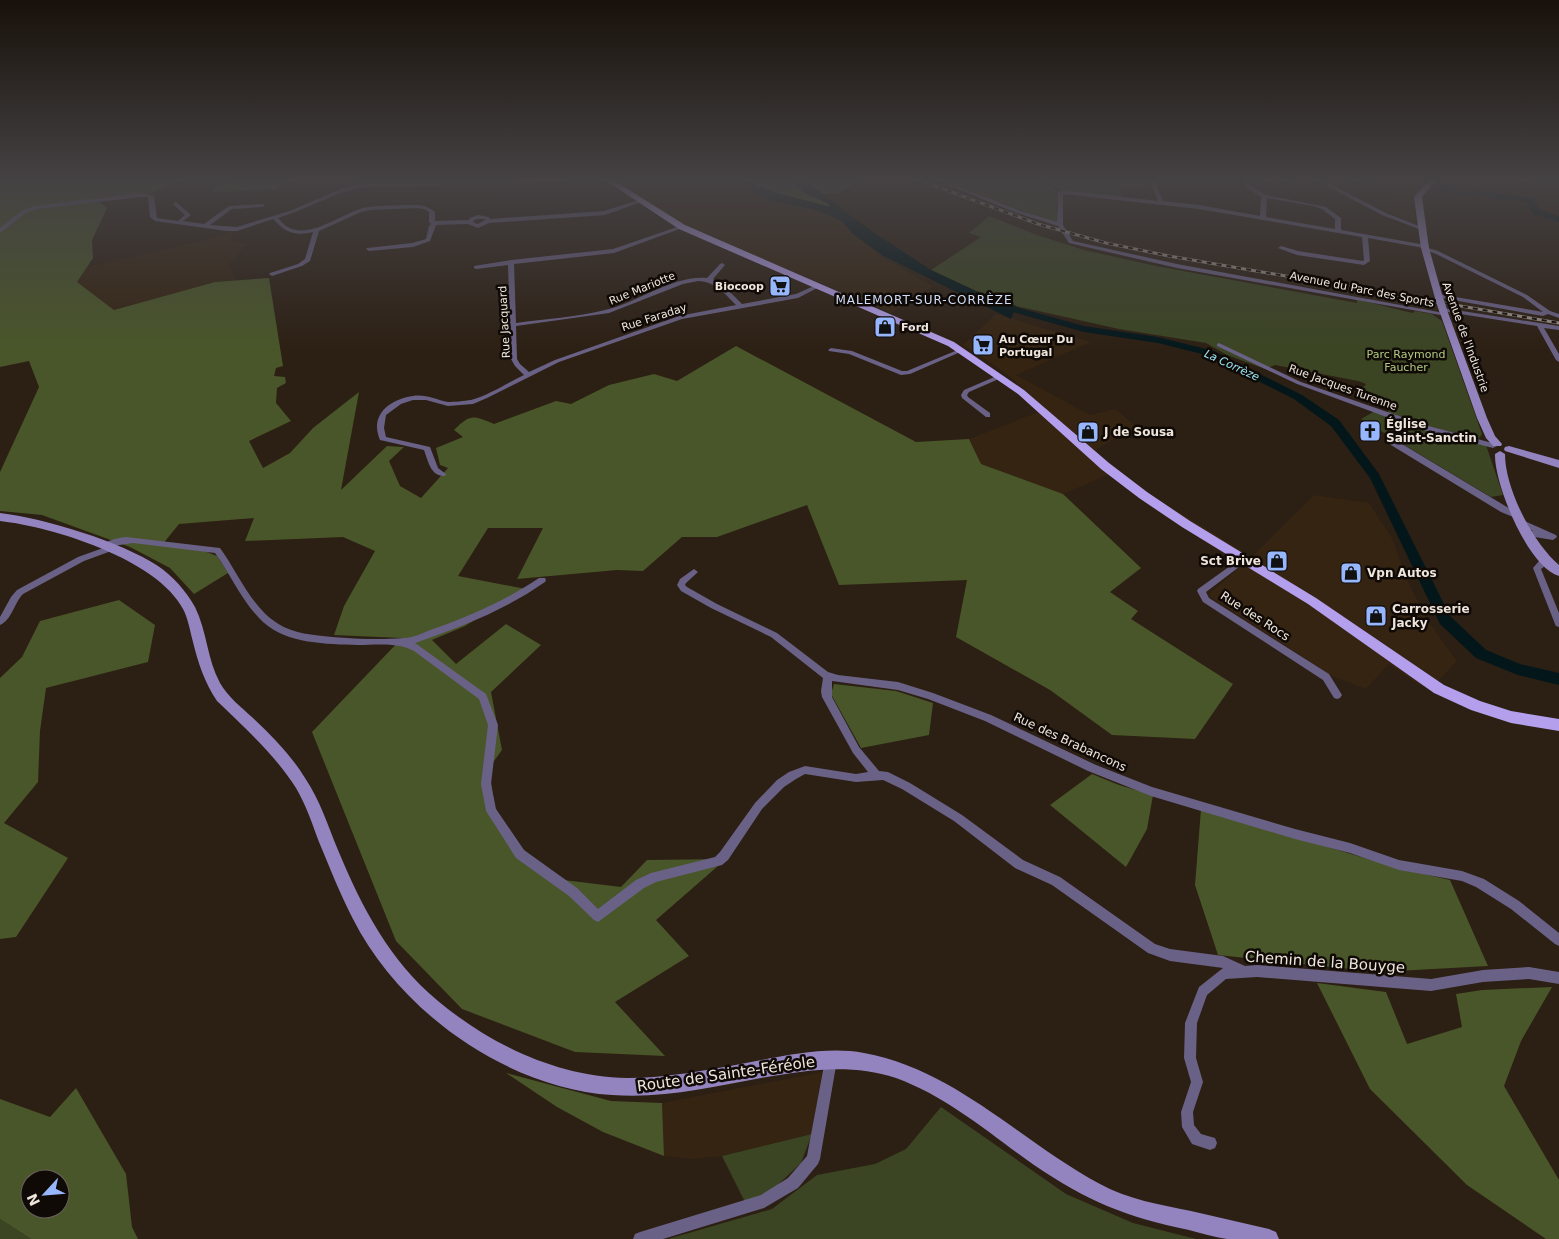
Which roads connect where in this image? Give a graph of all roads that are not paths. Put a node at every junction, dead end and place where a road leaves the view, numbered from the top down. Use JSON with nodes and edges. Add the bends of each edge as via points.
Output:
{"nodes":[{"id":1,"x":314,"y":238,"type":"edge"},
{"id":2,"x":429,"y":238,"type":"edge"},
{"id":3,"x":651,"y":238,"type":"edge"},
{"id":4,"x":707,"y":238,"type":"edge"},
{"id":5,"x":1068,"y":238,"type":"edge"},
{"id":6,"x":1366,"y":238,"type":"edge"},
{"id":7,"x":1376,"y":238,"type":"edge"},
{"id":8,"x":1423,"y":238,"type":"edge"},
{"id":9,"x":1425,"y":247,"type":"junction"},
{"id":10,"x":1281,"y":248,"type":"dead end"},
{"id":11,"x":369,"y":249,"type":"dead end"},
{"id":12,"x":511,"y":262,"type":"junction"},
{"id":13,"x":722,"y":265,"type":"dead end"},
{"id":14,"x":476,"y":267,"type":"dead end"},
{"id":15,"x":272,"y":274,"type":"dead end"},
{"id":16,"x":709,"y":280,"type":"junction"},
{"id":17,"x":818,"y":286,"type":"junction"},
{"id":18,"x":1439,"y":297,"type":"junction"},
{"id":19,"x":739,"y":305,"type":"junction"},
{"id":20,"x":1444,"y":312,"type":"junction"},
{"id":21,"x":1548,"y":312,"type":"junction"},
{"id":22,"x":1559,"y":316,"type":"edge"},
{"id":23,"x":513,"y":325,"type":"junction"},
{"id":24,"x":1540,"y":326,"type":"junction"},
{"id":25,"x":1559,"y":328,"type":"edge"},
{"id":26,"x":1220,"y":344,"type":"dead end"},
{"id":27,"x":831,"y":350,"type":"dead end"},
{"id":28,"x":962,"y":350,"type":"junction"},
{"id":29,"x":1559,"y":360,"type":"edge"},
{"id":30,"x":528,"y":375,"type":"junction"},
{"id":31,"x":999,"y":377,"type":"junction"},
{"id":32,"x":988,"y":415,"type":"dead end"},
{"id":33,"x":1390,"y":440,"type":"dead end"},
{"id":34,"x":1500,"y":448,"type":"junction"},
{"id":35,"x":1559,"y":464,"type":"edge"},
{"id":36,"x":442,"y":474,"type":"dead end"},
{"id":37,"x":0,"y":517,"type":"edge"},
{"id":38,"x":1519,"y":519,"type":"junction"},
{"id":39,"x":1526,"y":533,"type":"junction"},
{"id":40,"x":1556,"y":539,"type":"edge"},
{"id":41,"x":108,"y":547,"type":"junction"},
{"id":42,"x":1244,"y":559,"type":"junction"},
{"id":43,"x":1547,"y":562,"type":"junction"},
{"id":44,"x":694,"y":572,"type":"dead end"},
{"id":45,"x":1559,"y":572,"type":"edge"},
{"id":46,"x":542,"y":580,"type":"dead end"},
{"id":47,"x":0,"y":622,"type":"edge"},
{"id":48,"x":1559,"y":624,"type":"edge"},
{"id":49,"x":406,"y":642,"type":"junction"},
{"id":50,"x":828,"y":676,"type":"junction"},
{"id":51,"x":1338,"y":695,"type":"dead end"},
{"id":52,"x":1559,"y":725,"type":"edge"},
{"id":53,"x":876,"y":775,"type":"junction"},
{"id":54,"x":1559,"y":940,"type":"edge"},
{"id":55,"x":1245,"y":972,"type":"junction"},
{"id":56,"x":1559,"y":978,"type":"edge"},
{"id":57,"x":831,"y":1060,"type":"junction"},
{"id":58,"x":1210,"y":1143,"type":"dead end"},
{"id":59,"x":640,"y":1239,"type":"edge"},
{"id":60,"x":1269,"y":1239,"type":"edge"}],
"edges":[{"from":1,"to":15,"type":"street","via":[[308,260]]},
{"from":2,"to":11,"type":"street","via":[[422,243]]},
{"from":3,"to":12,"type":"street","via":[[614,251]]},
{"from":4,"to":17,"type":"main road"},
{"from":5,"to":20,"type":"street","name":"Avenue du Parc des Sports","via":[[1071,242],[1178,266]]},
{"from":6,"to":10,"type":"street","via":[[1367,261],[1364,263]]},
{"from":7,"to":9,"type":"street"},
{"from":8,"to":9,"type":"main road","name":"Avenue de l'Industrie"},
{"from":9,"to":18,"type":"main road","name":"Avenue de l'Industrie"},
{"from":9,"to":21,"type":"street","via":[[1525,296]]},
{"from":12,"to":14,"type":"street"},
{"from":12,"to":23,"type":"street","name":"Rue Jacquard"},
{"from":13,"to":16,"type":"street"},
{"from":16,"to":19,"type":"street","via":[[721,286]]},
{"from":16,"to":23,"type":"street","name":"Rue Mariotte","via":[[681,283],[607,312]]},
{"from":17,"to":19,"type":"street","name":"Rue Faraday","via":[[798,296]]},
{"from":17,"to":28,"type":"main road"},
{"from":18,"to":20,"type":"main road","name":"Avenue de l'Industrie","bridge":true},
{"from":18,"to":21,"type":"street","via":[[1543,314]]},
{"from":19,"to":30,"type":"street","name":"Rue Faraday","via":[[681,317],[557,361]]},
{"from":20,"to":24,"type":"street","name":"Avenue du Parc des Sports"},
{"from":20,"to":34,"type":"main road","name":"Avenue de l'Industrie","via":[[1490,438]]},
{"from":21,"to":22,"type":"street"},
{"from":23,"to":30,"type":"street","name":"Rue Jacquard","via":[[514,359]]},
{"from":24,"to":25,"type":"street","name":"Avenue du Parc des Sports"},
{"from":24,"to":29,"type":"street"},
{"from":26,"to":34,"type":"street","name":"Rue Jacques Turenne","via":[[1299,383],[1422,427]]},
{"from":27,"to":28,"type":"street","via":[[850,352],[901,374]]},
{"from":28,"to":31,"type":"main road"},
{"from":30,"to":36,"type":"street","name":"Rue Faraday","via":[[471,402],[448,404],[413,398],[383,414],[380,428],[383,438],[427,449],[435,469]]},
{"from":31,"to":32,"type":"street","via":[[966,391],[964,395]]},
{"from":31,"to":42,"type":"main road","via":[[1143,495]]},
{"from":33,"to":38,"type":"street"},
{"from":34,"to":35,"type":"main road"},
{"from":34,"to":38,"type":"main road","via":[[1501,469]]},
{"from":37,"to":41,"type":"main road","name":"Route de Sainte-Féréole","via":[[31,521]]},
{"from":38,"to":39,"type":"main road"},
{"from":38,"to":40,"type":"street"},
{"from":39,"to":40,"type":"street"},
{"from":39,"to":43,"type":"main road"},
{"from":41,"to":47,"type":"street","via":[[20,592],[13,597]]},
{"from":41,"to":49,"type":"street","via":[[117,541],[133,540],[217,550],[258,609],[274,626],[303,636],[340,641]]},
{"from":41,"to":57,"type":"main road","name":"Route de Sainte-Féréole","via":[[155,570],[181,594],[190,610],[215,688],[300,781],[314,807],[352,904],[374,944],[404,983],[465,1034],[547,1072],[582,1083],[622,1087],[685,1082]]},
{"from":42,"to":51,"type":"street","name":"Rue des Rocs","via":[[1201,591],[1206,600],[1326,677]]},
{"from":42,"to":52,"type":"main road","via":[[1312,601],[1440,689],[1476,706],[1511,717]]},
{"from":43,"to":45,"type":"main road"},
{"from":43,"to":48,"type":"street","via":[[1537,568]]},
{"from":44,"to":50,"type":"street","name":"Rue des Brabancons","via":[[683,581],[684,589],[774,635]]},
{"from":46,"to":49,"type":"street","via":[[477,616]]},
{"from":49,"to":53,"type":"street","via":[[483,697],[493,725],[486,784],[491,811],[520,854],[573,892],[598,916],[640,884],[655,877],[718,862],[755,809],[797,773],[805,770],[856,778]]},
{"from":50,"to":53,"type":"street","via":[[827,697],[856,750]]},
{"from":50,"to":54,"type":"street","name":"Rue des Brabancons","via":[[898,686],[930,696],[988,718],[1092,768],[1151,791],[1399,865],[1462,876],[1480,883],[1515,906]]},
{"from":53,"to":55,"type":"street","via":[[884,775],[906,786],[958,818],[1019,864],[1056,881],[1152,949],[1170,955],[1223,962]]},
{"from":55,"to":56,"type":"street","name":"Chemin de la Bouyge","via":[[1432,985],[1483,976],[1530,973]]},
{"from":55,"to":58,"type":"street","name":"Chemin de la Bouyge","via":[[1224,972],[1203,991],[1191,1023],[1190,1058],[1197,1082],[1187,1112],[1188,1127],[1198,1139]]},
{"from":57,"to":59,"type":"street","via":[[813,1159],[793,1184],[764,1201]]},
{"from":57,"to":60,"type":"main road","name":"Route de Sainte-Féréole","via":[[860,1061],[918,1078],[956,1100],[1064,1175],[1130,1207]]}]}
